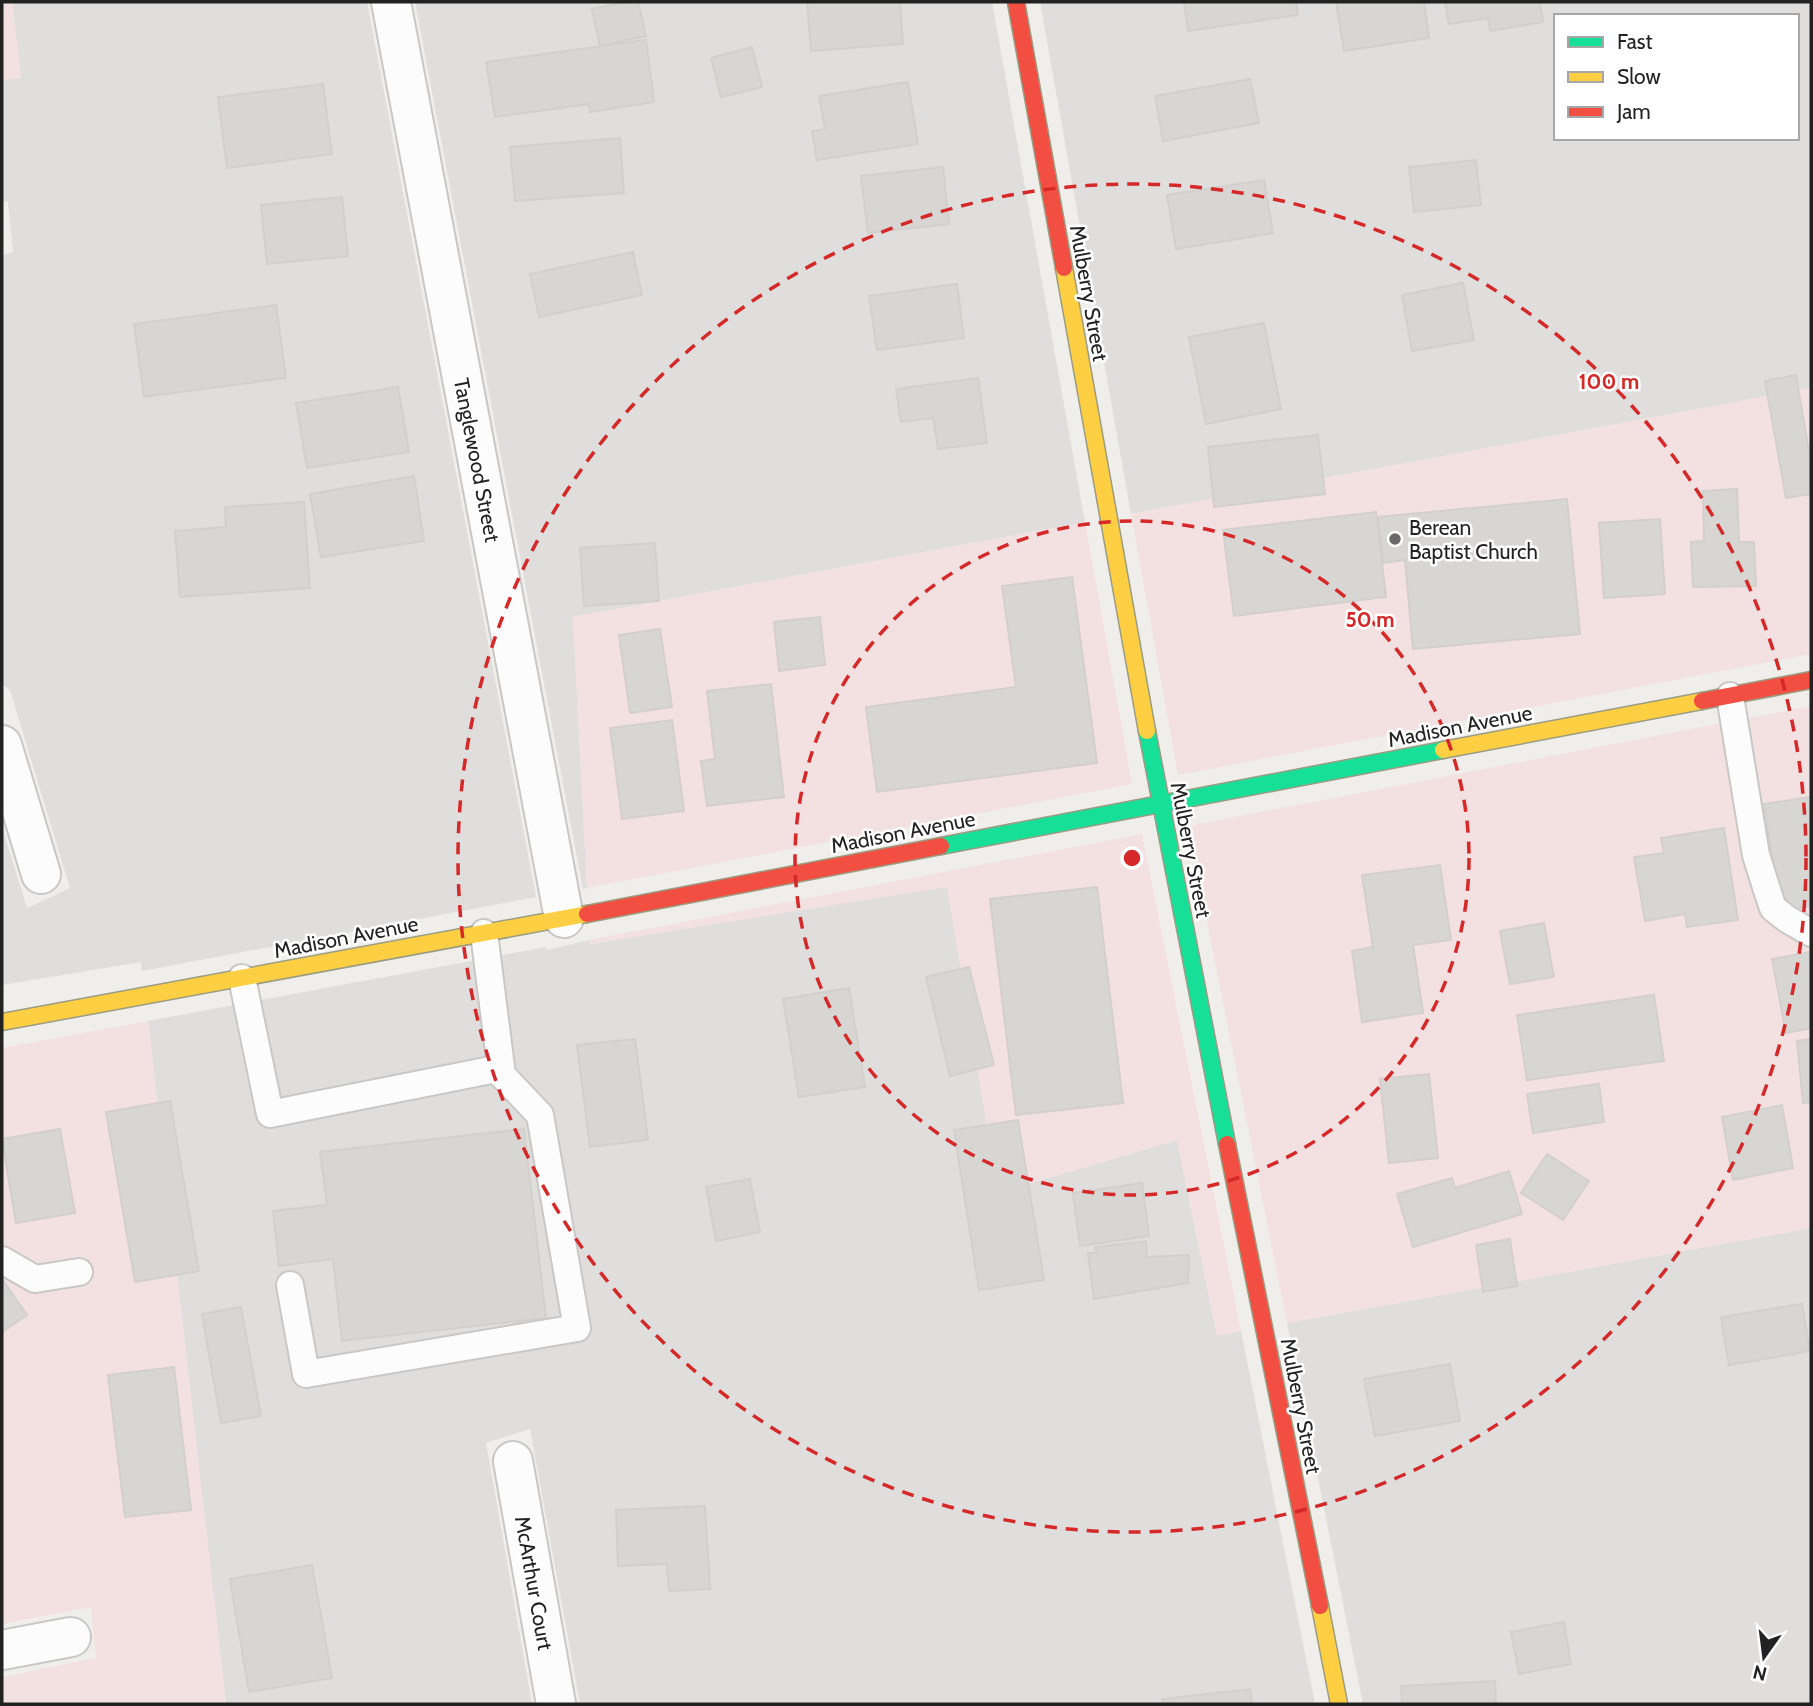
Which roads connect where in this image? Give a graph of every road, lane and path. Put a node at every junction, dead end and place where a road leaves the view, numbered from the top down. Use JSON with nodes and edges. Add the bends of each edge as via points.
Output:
{"nodes":[{"id":1,"x":391,"y":2,"type":"edge"},
{"id":2,"x":1016,"y":2,"type":"edge"},
{"id":3,"x":1811,"y":680,"type":"edge"},
{"id":4,"x":1730,"y":696,"type":"junction"},
{"id":5,"x":2,"y":745,"type":"edge"},
{"id":6,"x":1160,"y":805,"type":"junction"},
{"id":7,"x":41,"y":874,"type":"dead end"},
{"id":8,"x":564,"y":918,"type":"junction"},
{"id":9,"x":484,"y":933,"type":"junction"},
{"id":10,"x":1811,"y":933,"type":"edge"},
{"id":11,"x":242,"y":978,"type":"junction"},
{"id":12,"x":2,"y":1022,"type":"edge"},
{"id":13,"x":502,"y":1075,"type":"junction"},
{"id":14,"x":2,"y":1260,"type":"edge"},
{"id":15,"x":79,"y":1272,"type":"dead end"},
{"id":16,"x":290,"y":1284,"type":"dead end"},
{"id":17,"x":513,"y":1461,"type":"dead end"},
{"id":18,"x":71,"y":1637,"type":"dead end"},
{"id":19,"x":2,"y":1650,"type":"edge"},
{"id":20,"x":556,"y":1704,"type":"edge"},
{"id":21,"x":1339,"y":1704,"type":"edge"}],
"edges":[{"from":1,"to":8,"type":"street","name":"Tanglewood Street"},
{"from":2,"to":6,"type":"street","name":"Mulberry Street"},
{"from":3,"to":4,"type":"street","name":"Madison Avenue"},
{"from":4,"to":6,"type":"street","name":"Madison Avenue"},
{"from":4,"to":10,"type":"lane","via":[[1756,855],[1773,908]]},
{"from":5,"to":7,"type":"street"},
{"from":6,"to":8,"type":"street","name":"Madison Avenue"},
{"from":6,"to":21,"type":"street","name":"Mulberry Street"},
{"from":8,"to":9,"type":"street","name":"Madison Avenue"},
{"from":9,"to":11,"type":"street","name":"Madison Avenue"},
{"from":9,"to":13,"type":"lane"},
{"from":11,"to":12,"type":"street","name":"Madison Avenue"},
{"from":11,"to":13,"type":"lane","via":[[270,1114],[496,1069]]},
{"from":13,"to":16,"type":"lane","via":[[540,1115],[577,1328],[306,1374]]},
{"from":14,"to":15,"type":"lane","via":[[35,1279]]},
{"from":17,"to":20,"type":"street","name":"McArthur Court"},
{"from":18,"to":19,"type":"street"}]}
